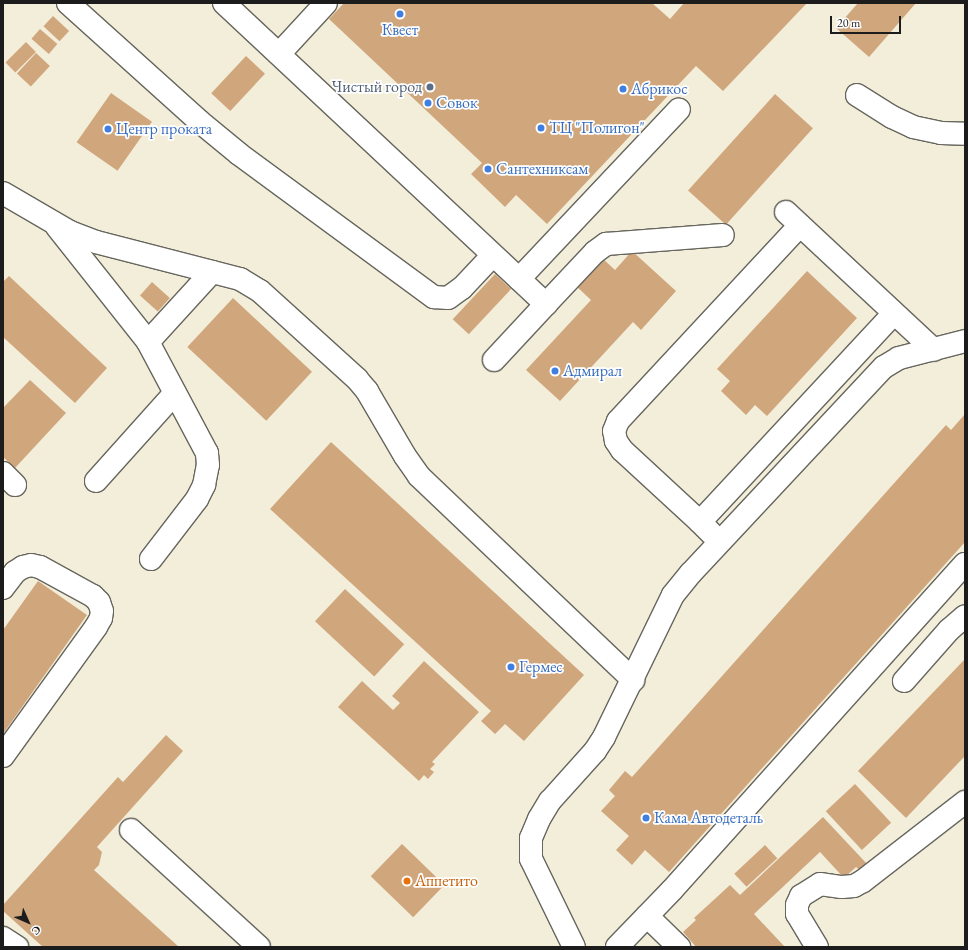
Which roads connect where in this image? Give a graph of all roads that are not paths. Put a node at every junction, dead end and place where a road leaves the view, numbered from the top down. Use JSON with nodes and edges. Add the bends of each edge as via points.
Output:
{"nodes":[{"id":1,"x":68,"y":3,"type":"edge"},
{"id":2,"x":224,"y":3,"type":"edge"},
{"id":3,"x":326,"y":3,"type":"edge"},
{"id":4,"x":279,"y":54,"type":"junction"},
{"id":5,"x":858,"y":95,"type":"dead end"},
{"id":6,"x":679,"y":109,"type":"dead end"},
{"id":7,"x":965,"y":134,"type":"edge"},
{"id":8,"x":3,"y":193,"type":"edge"},
{"id":9,"x":54,"y":224,"type":"junction"},
{"id":10,"x":723,"y":235,"type":"dead end"},
{"id":11,"x":493,"y":255,"type":"junction"},
{"id":12,"x":212,"y":272,"type":"junction"},
{"id":13,"x":519,"y":279,"type":"junction"},
{"id":14,"x":546,"y":304,"type":"junction"},
{"id":15,"x":894,"y":313,"type":"junction"},
{"id":16,"x":965,"y":341,"type":"edge"},
{"id":17,"x":148,"y":342,"type":"junction"},
{"id":18,"x":934,"y":350,"type":"junction"},
{"id":19,"x":494,"y":360,"type":"dead end"},
{"id":20,"x":175,"y":393,"type":"junction"},
{"id":21,"x":96,"y":482,"type":"dead end"},
{"id":22,"x":700,"y":522,"type":"junction"},
{"id":23,"x":721,"y":541,"type":"junction"},
{"id":24,"x":151,"y":560,"type":"dead end"},
{"id":25,"x":965,"y":564,"type":"edge"},
{"id":26,"x":3,"y":588,"type":"edge"},
{"id":27,"x":965,"y":616,"type":"edge"},
{"id":28,"x":633,"y":680,"type":"junction"},
{"id":29,"x":904,"y":681,"type":"dead end"},
{"id":30,"x":3,"y":756,"type":"edge"},
{"id":31,"x":965,"y":802,"type":"edge"},
{"id":32,"x":131,"y":830,"type":"dead end"},
{"id":33,"x":647,"y":916,"type":"junction"},
{"id":34,"x":3,"y":938,"type":"edge"},
{"id":35,"x":17,"y":947,"type":"edge"},
{"id":36,"x":259,"y":947,"type":"edge"},
{"id":37,"x":574,"y":947,"type":"edge"},
{"id":38,"x":617,"y":947,"type":"edge"},
{"id":39,"x":679,"y":947,"type":"edge"},
{"id":40,"x":817,"y":947,"type":"edge"}],
"edges":[{"from":1,"to":11,"type":"lane","via":[[239,154],[434,297],[448,298],[462,288]]},
{"from":2,"to":4,"type":"lane"},
{"from":3,"to":4,"type":"lane"},
{"from":4,"to":11,"type":"lane"},
{"from":5,"to":7,"type":"lane","via":[[892,117],[914,127],[942,133]]},
{"from":6,"to":13,"type":"lane"},
{"from":8,"to":9,"type":"lane"},
{"from":9,"to":12,"type":"lane","via":[[96,242]]},
{"from":9,"to":17,"type":"lane"},
{"from":10,"to":14,"type":"lane","via":[[606,244],[594,252]]},
{"from":11,"to":13,"type":"lane"},
{"from":12,"to":17,"type":"lane"},
{"from":12,"to":28,"type":"lane","via":[[240,279],[260,291],[357,379],[368,391],[419,476]]},
{"from":13,"to":14,"type":"lane"},
{"from":14,"to":19,"type":"lane"},
{"from":15,"to":18,"type":"lane"},
{"from":15,"to":22,"type":"lane"},
{"from":15,"to":22,"type":"lane","via":[[793,219],[618,421],[614,431],[616,441],[622,450]]},
{"from":16,"to":18,"type":"lane"},
{"from":17,"to":20,"type":"lane"},
{"from":18,"to":23,"type":"lane","via":[[899,358],[884,367]]},
{"from":20,"to":21,"type":"lane"},
{"from":20,"to":24,"type":"lane","via":[[207,453],[208,465],[204,485],[197,499]]},
{"from":22,"to":23,"type":"lane"},
{"from":23,"to":28,"type":"lane","via":[[673,595]]},
{"from":25,"to":33,"type":"lane"},
{"from":26,"to":30,"type":"lane","via":[[15,572],[23,567],[40,567],[93,596],[99,602],[102,611],[96,627]]},
{"from":27,"to":29,"type":"lane"},
{"from":28,"to":37,"type":"lane","via":[[595,751],[550,802],[531,838],[531,859]]},
{"from":31,"to":40,"type":"lane","via":[[863,881],[854,886],[842,887],[820,884],[801,896],[797,905],[798,914]]},
{"from":32,"to":36,"type":"lane"},
{"from":33,"to":38,"type":"lane"},
{"from":33,"to":39,"type":"lane"},
{"from":34,"to":35,"type":"lane"}]}
